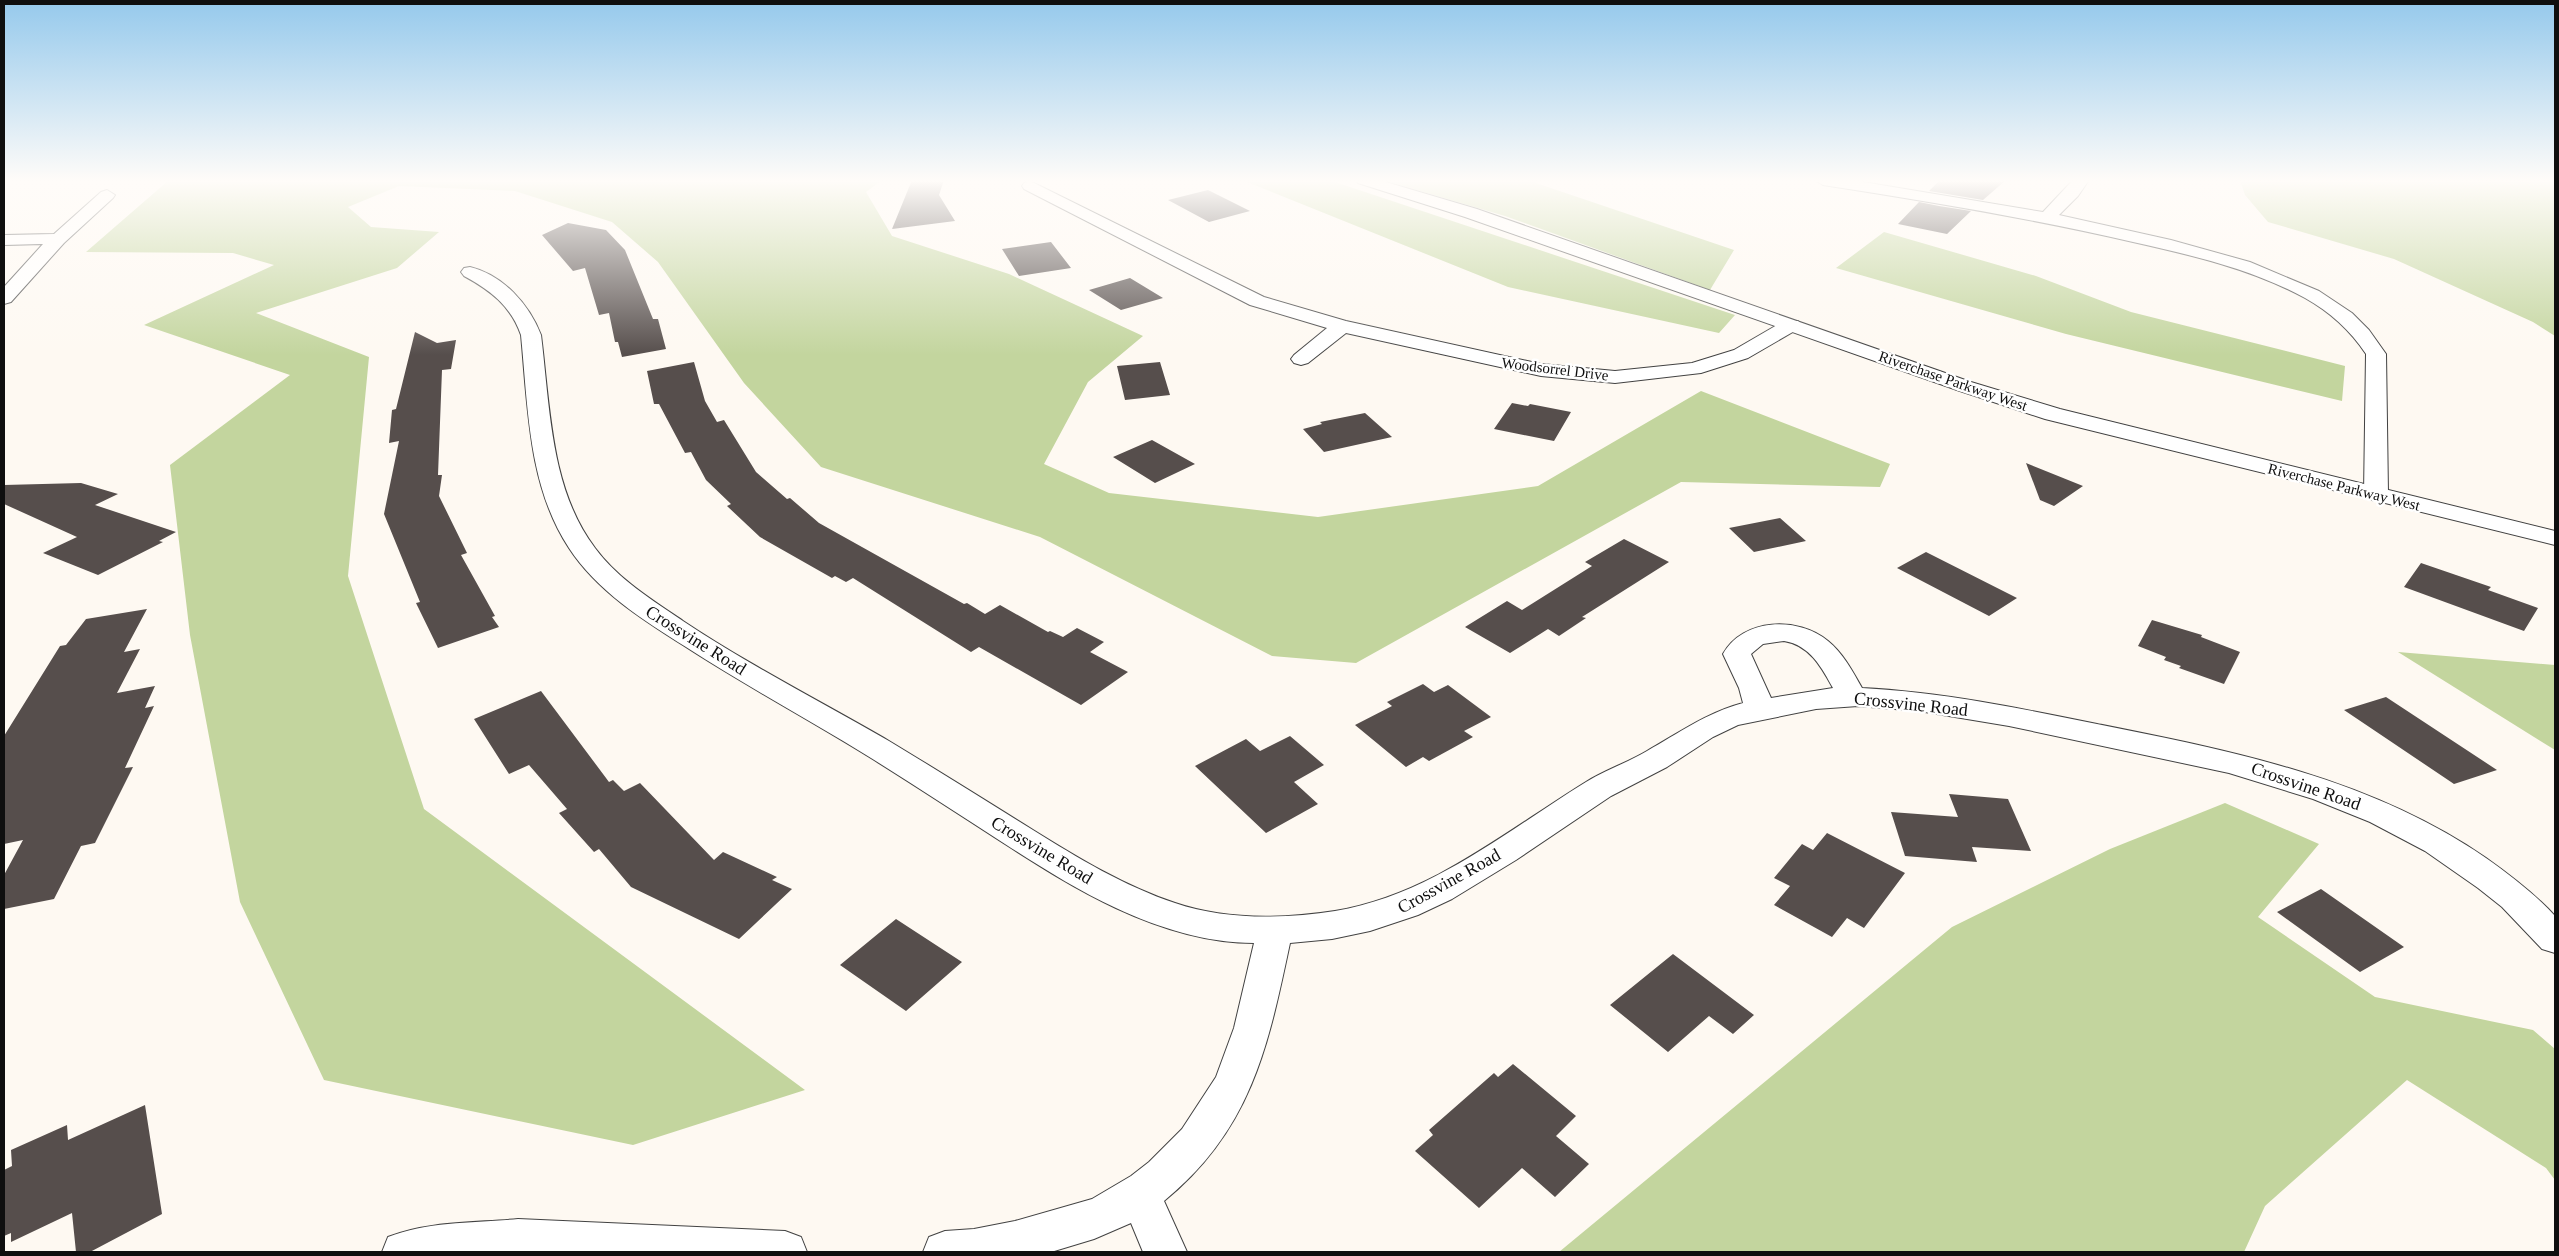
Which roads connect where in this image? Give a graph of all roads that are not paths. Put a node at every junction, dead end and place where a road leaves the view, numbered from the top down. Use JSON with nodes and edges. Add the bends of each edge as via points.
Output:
{"nodes":[{"id":1,"x":58,"y":239,"type":"joint"},
{"id":2,"x":1134,"y":239,"type":"edge"},
{"id":3,"x":1544,"y":239,"type":"edge"},
{"id":4,"x":2140,"y":239,"type":"edge"},
{"id":5,"x":4,"y":240,"type":"edge"},
{"id":6,"x":470,"y":272,"type":"dead end"},
{"id":7,"x":4,"y":298,"type":"edge"},
{"id":8,"x":1791,"y":325,"type":"junction"},
{"id":9,"x":1342,"y":326,"type":"junction"},
{"id":10,"x":1301,"y":359,"type":"dead end"},
{"id":11,"x":2376,"y":494,"type":"junction"},
{"id":12,"x":2555,"y":538,"type":"edge"},
{"id":13,"x":1852,"y":696,"type":"junction"},
{"id":14,"x":1757,"y":710,"type":"junction"},
{"id":15,"x":1275,"y":931,"type":"junction"},
{"id":16,"x":2555,"y":939,"type":"edge"},
{"id":17,"x":1140,"y":1194,"type":"junction"},
{"id":18,"x":1016,"y":1248,"type":"edge"},
{"id":19,"x":404,"y":1252,"type":"edge"},
{"id":20,"x":785,"y":1252,"type":"edge"},
{"id":21,"x":945,"y":1252,"type":"edge"},
{"id":22,"x":1165,"y":1252,"type":"edge"}],
"edges":[{"from":1,"to":5,"type":"street"},
{"from":1,"to":7,"type":"street"},
{"from":2,"to":9,"type":"street","name":"Woodsorrel Drive","via":[[1257,301]]},
{"from":3,"to":8,"type":"street","name":"Riverchase Parkway West"},
{"from":4,"to":11,"type":"street","via":[[2249,267],[2322,302],[2366,337],[2376,354]]},
{"from":6,"to":15,"type":"street","name":"Crossvine Road","via":[[499,289],[527,320],[548,466],[556,499],[584,553],[622,593],[708,649],[1125,899],[1213,926]]},
{"from":8,"to":9,"type":"street","name":"Woodsorrel Drive","via":[[1726,360],[1694,369],[1615,377],[1524,367]]},
{"from":8,"to":11,"type":"street","name":"Riverchase Parkway West","via":[[2052,414]]},
{"from":9,"to":10,"type":"street"},
{"from":11,"to":12,"type":"street","name":"Riverchase Parkway West"},
{"from":13,"to":14,"type":"street","name":"Crossvine Road"},
{"from":13,"to":14,"type":"street","via":[[1829,656],[1810,640],[1781,632],[1755,635],[1741,645],[1737,654],[1759,696]]},
{"from":13,"to":16,"type":"street","name":"Crossvine Road","via":[[2012,717],[2232,761],[2290,778],[2362,805],[2453,854],[2527,910]]},
{"from":14,"to":15,"type":"street","name":"Crossvine Road","via":[[1731,716],[1688,737],[1663,756],[1606,784],[1466,876],[1412,905],[1372,918]]},
{"from":15,"to":17,"type":"street","via":[[1248,1045],[1233,1084],[1209,1128],[1174,1166]]},
{"from":17,"to":18,"type":"street","via":[[1106,1214]]},
{"from":17,"to":22,"type":"street"},
{"from":18,"to":21,"type":"street"},
{"from":19,"to":20,"type":"street","via":[[518,1240]]}]}
